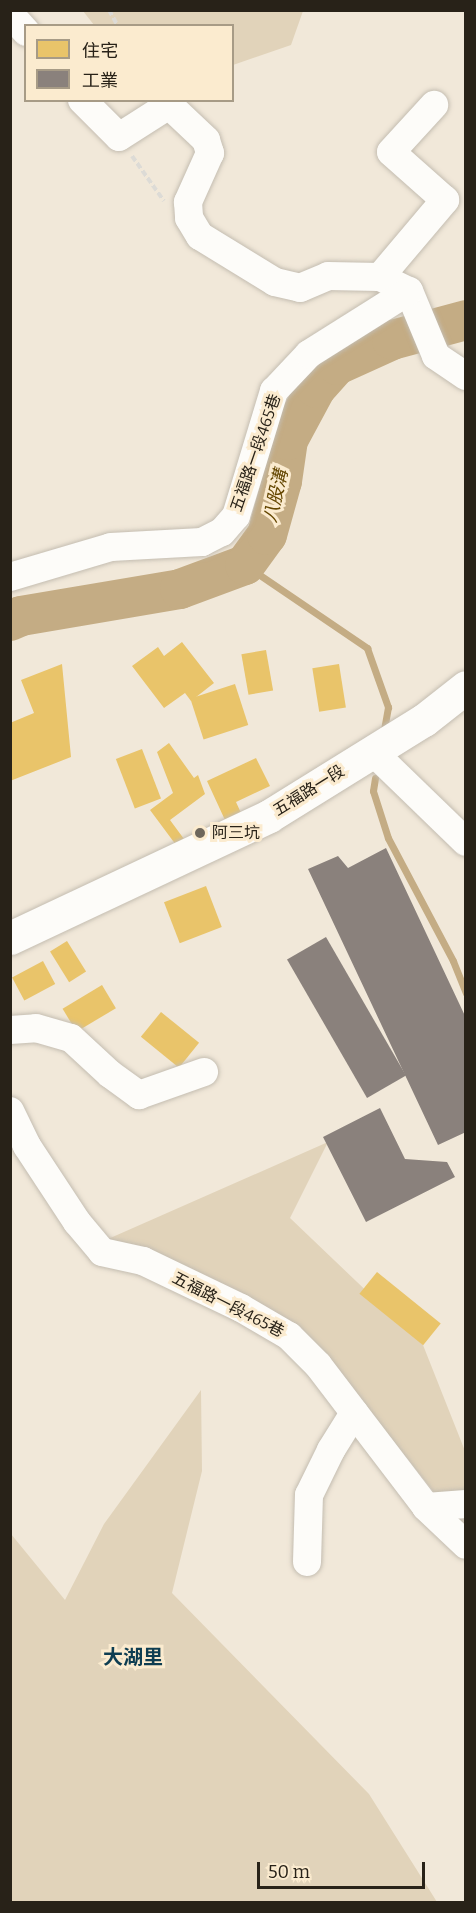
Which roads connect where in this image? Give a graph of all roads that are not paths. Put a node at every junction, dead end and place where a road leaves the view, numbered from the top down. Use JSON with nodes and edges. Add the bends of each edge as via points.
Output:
{"nodes":[{"id":1,"x":10,"y":14,"type":"edge"},
{"id":2,"x":24,"y":30,"type":"edge"},
{"id":3,"x":84,"y":102,"type":"edge"},
{"id":4,"x":434,"y":105,"type":"dead end"},
{"id":5,"x":380,"y":277,"type":"junction"},
{"id":6,"x":409,"y":291,"type":"junction"},
{"id":7,"x":465,"y":376,"type":"edge"},
{"id":8,"x":10,"y":576,"type":"edge"},
{"id":9,"x":465,"y":687,"type":"edge"},
{"id":10,"x":373,"y":752,"type":"junction"},
{"id":11,"x":465,"y":842,"type":"edge"},
{"id":12,"x":10,"y":938,"type":"edge"},
{"id":13,"x":10,"y":1030,"type":"edge"},
{"id":14,"x":204,"y":1072,"type":"dead end"},
{"id":15,"x":10,"y":1111,"type":"edge"},
{"id":16,"x":354,"y":1413,"type":"junction"},
{"id":17,"x":465,"y":1504,"type":"edge"},
{"id":18,"x":426,"y":1507,"type":"junction"},
{"id":19,"x":465,"y":1545,"type":"edge"},
{"id":20,"x":306,"y":1562,"type":"dead end"}],
"edges":[{"from":1,"to":2,"type":"lane"},
{"from":3,"to":5,"type":"lane","via":[[119,138],[169,105],[206,140],[210,153],[188,202],[189,218],[200,236],[275,282],[300,288],[328,276]]},
{"from":4,"to":5,"type":"lane","via":[[391,152],[446,200]]},
{"from":5,"to":6,"type":"lane"},
{"from":6,"to":7,"type":"lane","via":[[436,356]]},
{"from":6,"to":8,"type":"lane","name":"五福路一段465巷","via":[[309,354],[274,392],[236,516],[222,532],[202,542],[111,547]]},
{"from":9,"to":10,"type":"main road","name":"五福路一段","via":[[424,720]]},
{"from":10,"to":11,"type":"lane"},
{"from":10,"to":12,"type":"main road","name":"五福路一段","via":[[269,816]]},
{"from":13,"to":14,"type":"lane","via":[[36,1028],[71,1038],[139,1095]]},
{"from":15,"to":16,"type":"lane","name":"五福路一段465巷","via":[[27,1146],[77,1222],[102,1252],[143,1261],[289,1336],[318,1365]]},
{"from":16,"to":18,"type":"lane","name":"五福路一段465巷"},
{"from":16,"to":20,"type":"lane","via":[[330,1450],[309,1495]]},
{"from":17,"to":18,"type":"lane"},
{"from":18,"to":19,"type":"lane","name":"五福路一段465巷"}]}
